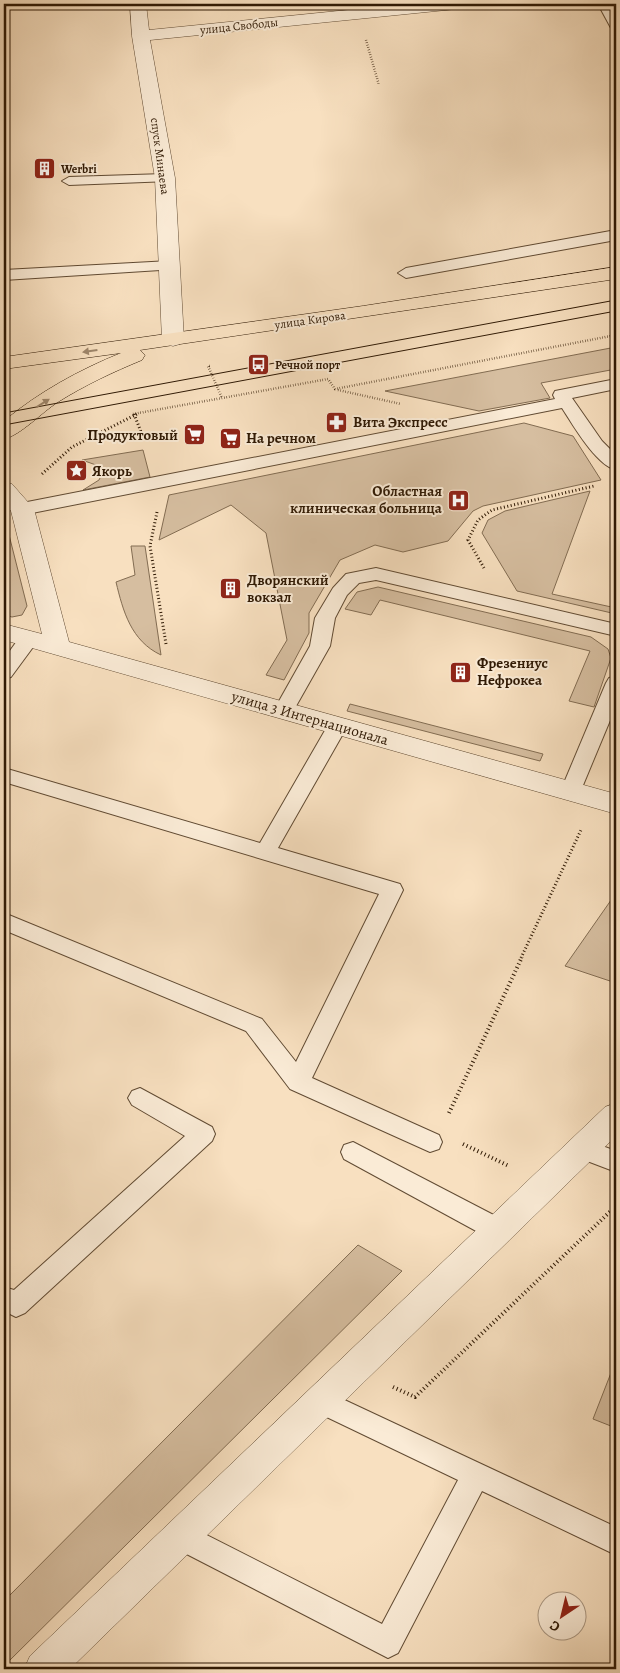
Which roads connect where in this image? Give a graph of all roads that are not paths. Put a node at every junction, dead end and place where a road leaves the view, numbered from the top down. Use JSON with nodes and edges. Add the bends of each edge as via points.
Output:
{"nodes":[{"id":1,"x":138,"y":4,"type":"edge"},
{"id":2,"x":456,"y":4,"type":"edge"},
{"id":3,"x":604,"y":4,"type":"edge"},
{"id":4,"x":616,"y":25,"type":"edge"},
{"id":5,"x":141,"y":36,"type":"junction"},
{"id":6,"x":165,"y":178,"type":"junction"},
{"id":7,"x":69,"y":181,"type":"dead end"},
{"id":8,"x":616,"y":234,"type":"edge"},
{"id":9,"x":170,"y":266,"type":"junction"},
{"id":10,"x":406,"y":273,"type":"dead end"},
{"id":11,"x":616,"y":273,"type":"edge"},
{"id":12,"x":4,"y":276,"type":"edge"},
{"id":13,"x":173,"y":340,"type":"junction"},
{"id":14,"x":4,"y":363,"type":"edge"},
{"id":15,"x":616,"y":384,"type":"edge"},
{"id":16,"x":566,"y":402,"type":"junction"},
{"id":17,"x":4,"y":432,"type":"edge"},
{"id":18,"x":616,"y":465,"type":"edge"},
{"id":19,"x":13,"y":499,"type":"edge"},
{"id":20,"x":616,"y":630,"type":"edge"},
{"id":21,"x":4,"y":632,"type":"edge"},
{"id":22,"x":28,"y":639,"type":"junction"},
{"id":23,"x":58,"y":647,"type":"junction"},
{"id":24,"x":4,"y":672,"type":"edge"},
{"id":25,"x":616,"y":683,"type":"edge"},
{"id":26,"x":284,"y":710,"type":"junction"},
{"id":27,"x":338,"y":725,"type":"junction"},
{"id":28,"x":4,"y":775,"type":"edge"},
{"id":29,"x":572,"y":790,"type":"junction"},
{"id":30,"x":616,"y":804,"type":"edge"},
{"id":31,"x":265,"y":852,"type":"junction"},
{"id":32,"x":4,"y":921,"type":"edge"},
{"id":33,"x":298,"y":1082,"type":"junction"},
{"id":34,"x":140,"y":1098,"type":"dead end"},
{"id":35,"x":616,"y":1116,"type":"edge"},
{"id":36,"x":435,"y":1138,"type":"road end"},
{"id":37,"x":583,"y":1149,"type":"junction"},
{"id":38,"x":353,"y":1152,"type":"dead end"},
{"id":39,"x":616,"y":1162,"type":"edge"},
{"id":40,"x":498,"y":1230,"type":"junction"},
{"id":41,"x":4,"y":1298,"type":"edge"},
{"id":42,"x":321,"y":1401,"type":"junction"},
{"id":43,"x":476,"y":1474,"type":"junction"},
{"id":44,"x":181,"y":1536,"type":"junction"},
{"id":45,"x":616,"y":1541,"type":"edge"},
{"id":46,"x":43,"y":1669,"type":"edge"}],
"edges":[{"from":1,"to":5,"type":"street","name":"спуск Минаева"},
{"from":2,"to":5,"type":"street","name":"улица Свободы"},
{"from":3,"to":4,"type":"lane"},
{"from":5,"to":6,"type":"street","name":"спуск Минаева"},
{"from":6,"to":7,"type":"lane"},
{"from":6,"to":9,"type":"street","name":"спуск Минаева"},
{"from":8,"to":10,"type":"lane"},
{"from":9,"to":12,"type":"lane"},
{"from":9,"to":13,"type":"street","name":"спуск Минаева"},
{"from":11,"to":13,"type":"main road","name":"улица Кирова"},
{"from":13,"to":14,"type":"main road","name":"улица Кирова","one_way":true},
{"from":17,"to":13,"type":"main road","one_way":true,"via":[[38,405],[91,373]]},
{"from":15,"to":16,"type":"lane","via":[[561,395]]},
{"from":16,"to":18,"type":"lane","via":[[596,445]]},
{"from":16,"to":19,"type":"lane"},
{"from":19,"to":23,"type":"street"},
{"from":20,"to":26,"type":"lane","via":[[376,574],[353,578],[340,592],[325,618],[320,646]]},
{"from":21,"to":22,"type":"street","name":"улица 3 Интернационала"},
{"from":22,"to":23,"type":"street","name":"улица 3 Интернационала"},
{"from":22,"to":24,"type":"lane"},
{"from":23,"to":26,"type":"street","name":"улица 3 Интернационала"},
{"from":25,"to":29,"type":"lane"},
{"from":26,"to":27,"type":"street","name":"улица 3 Интернационала"},
{"from":27,"to":29,"type":"street","name":"улица 3 Интернационала"},
{"from":27,"to":31,"type":"lane"},
{"from":28,"to":31,"type":"lane"},
{"from":29,"to":30,"type":"street","name":"улица 3 Интернационала"},
{"from":31,"to":33,"type":"lane","via":[[392,890]]},
{"from":32,"to":33,"type":"lane","via":[[254,1025]]},
{"from":33,"to":36,"type":"lane","via":[[406,1131]]},
{"from":34,"to":41,"type":"lane","via":[[204,1134],[16,1305]]},
{"from":35,"to":37,"type":"street"},
{"from":37,"to":39,"type":"lane"},
{"from":37,"to":40,"type":"street"},
{"from":38,"to":40,"type":"lane"},
{"from":40,"to":42,"type":"street"},
{"from":42,"to":43,"type":"lane"},
{"from":42,"to":44,"type":"street"},
{"from":43,"to":44,"type":"lane","via":[[388,1643]]},
{"from":43,"to":45,"type":"lane"},
{"from":44,"to":46,"type":"street"}]}
